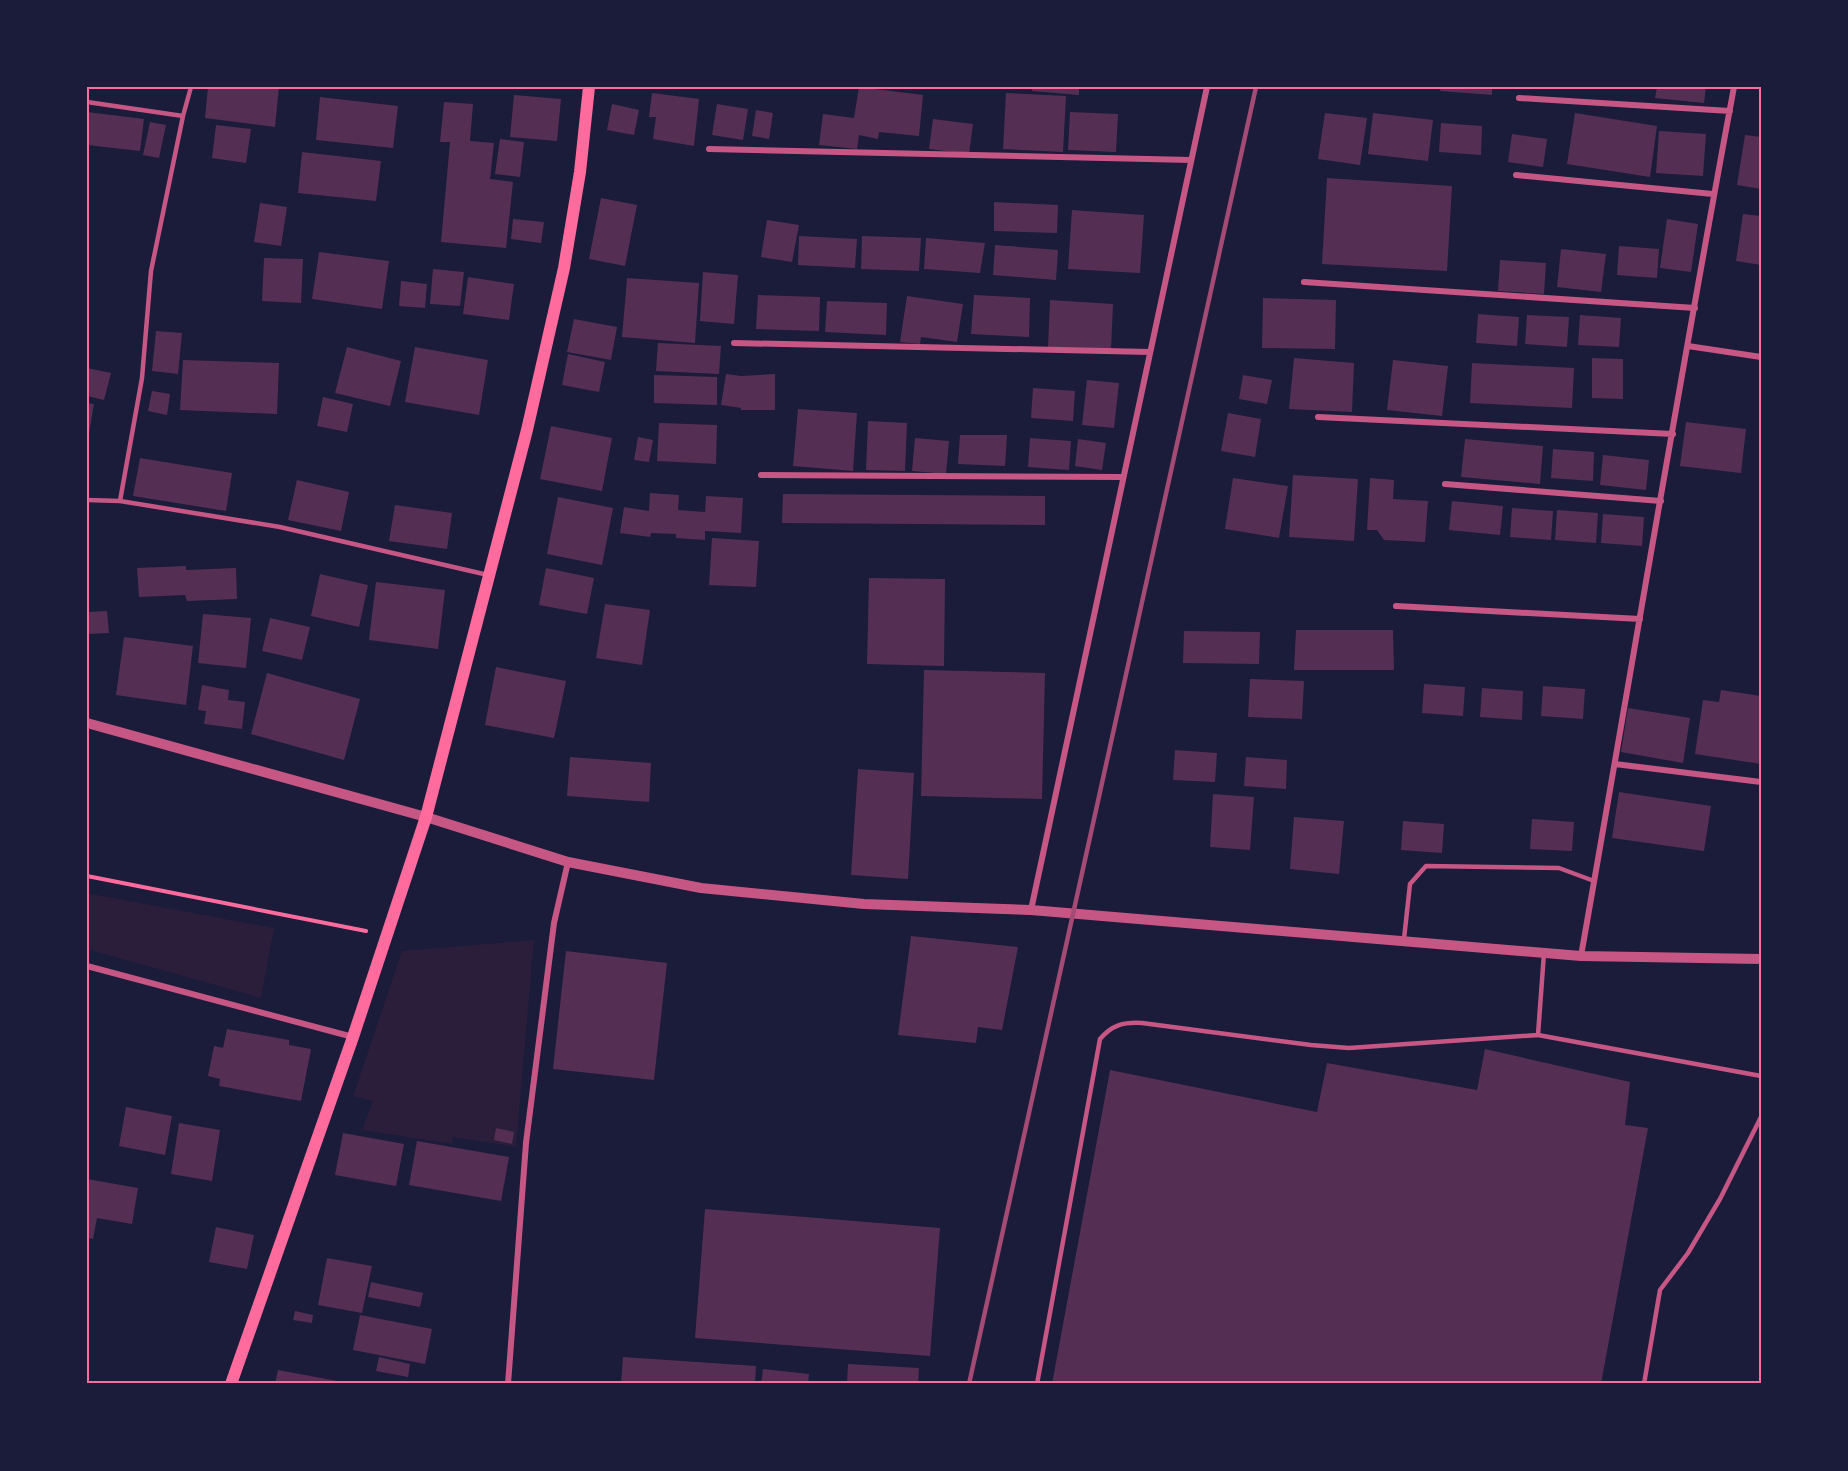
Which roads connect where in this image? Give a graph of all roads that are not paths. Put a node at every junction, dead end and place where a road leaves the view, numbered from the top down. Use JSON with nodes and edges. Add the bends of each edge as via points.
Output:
{"nodes":[{"id":1,"x":191,"y":87,"type":"edge"},
{"id":2,"x":590,"y":87,"type":"edge"},
{"id":3,"x":1207,"y":87,"type":"edge"},
{"id":4,"x":1734,"y":87,"type":"edge"},
{"id":5,"x":1519,"y":98,"type":"dead end"},
{"id":6,"x":87,"y":102,"type":"edge"},
{"id":7,"x":1730,"y":111,"type":"junction"},
{"id":8,"x":183,"y":116,"type":"junction"},
{"id":9,"x":709,"y":149,"type":"dead end"},
{"id":10,"x":1191,"y":160,"type":"junction"},
{"id":11,"x":1516,"y":175,"type":"dead end"},
{"id":12,"x":1713,"y":194,"type":"junction"},
{"id":13,"x":1304,"y":282,"type":"dead end"},
{"id":14,"x":1695,"y":308,"type":"junction"},
{"id":15,"x":734,"y":343,"type":"dead end"},
{"id":16,"x":1688,"y":346,"type":"junction"},
{"id":17,"x":1150,"y":352,"type":"junction"},
{"id":18,"x":1761,"y":357,"type":"edge"},
{"id":19,"x":1318,"y":417,"type":"dead end"},
{"id":20,"x":1673,"y":434,"type":"junction"},
{"id":21,"x":761,"y":475,"type":"dead end"},
{"id":22,"x":1123,"y":477,"type":"junction"},
{"id":23,"x":1445,"y":484,"type":"dead end"},
{"id":24,"x":87,"y":500,"type":"edge"},
{"id":25,"x":120,"y":501,"type":"junction"},
{"id":26,"x":1661,"y":501,"type":"junction"},
{"id":27,"x":491,"y":575,"type":"junction"},
{"id":28,"x":1396,"y":606,"type":"dead end"},
{"id":29,"x":1640,"y":619,"type":"junction"},
{"id":30,"x":87,"y":723,"type":"edge"},
{"id":31,"x":1615,"y":764,"type":"junction"},
{"id":32,"x":1761,"y":782,"type":"edge"},
{"id":33,"x":426,"y":817,"type":"junction"},
{"id":34,"x":568,"y":862,"type":"junction"},
{"id":35,"x":1594,"y":881,"type":"junction"},
{"id":36,"x":1031,"y":910,"type":"junction"},
{"id":37,"x":1403,"y":942,"type":"junction"},
{"id":38,"x":1544,"y":953,"type":"junction"},
{"id":39,"x":1581,"y":956,"type":"junction"},
{"id":40,"x":1761,"y":959,"type":"edge"},
{"id":41,"x":87,"y":966,"type":"edge"},
{"id":42,"x":1538,"y":1035,"type":"junction"},
{"id":43,"x":353,"y":1037,"type":"junction"},
{"id":44,"x":1761,"y":1076,"type":"edge"},
{"id":45,"x":1761,"y":1118,"type":"edge"},
{"id":46,"x":231,"y":1384,"type":"edge"},
{"id":47,"x":508,"y":1384,"type":"edge"},
{"id":48,"x":1037,"y":1384,"type":"edge"},
{"id":49,"x":1644,"y":1384,"type":"edge"}],
"edges":[{"from":1,"to":8,"type":"lane"},
{"from":2,"to":27,"type":"main road","via":[[564,268]]},
{"from":3,"to":10,"type":"street"},
{"from":4,"to":7,"type":"street"},
{"from":5,"to":7,"type":"street"},
{"from":6,"to":8,"type":"lane"},
{"from":7,"to":12,"type":"street"},
{"from":8,"to":25,"type":"lane","via":[[151,271],[142,378]]},
{"from":9,"to":10,"type":"street"},
{"from":10,"to":17,"type":"street"},
{"from":11,"to":12,"type":"street"},
{"from":12,"to":14,"type":"street"},
{"from":13,"to":14,"type":"street"},
{"from":14,"to":16,"type":"street"},
{"from":15,"to":17,"type":"street"},
{"from":16,"to":18,"type":"street"},
{"from":16,"to":20,"type":"street"},
{"from":17,"to":22,"type":"street"},
{"from":19,"to":20,"type":"street"},
{"from":20,"to":26,"type":"street"},
{"from":21,"to":22,"type":"street"},
{"from":22,"to":36,"type":"street"},
{"from":23,"to":26,"type":"street"},
{"from":24,"to":25,"type":"lane"},
{"from":25,"to":27,"type":"lane","via":[[280,527]]},
{"from":26,"to":29,"type":"street"},
{"from":27,"to":33,"type":"main road"},
{"from":28,"to":29,"type":"street"},
{"from":29,"to":31,"type":"street"},
{"from":30,"to":33,"type":"street"},
{"from":31,"to":32,"type":"street"},
{"from":31,"to":35,"type":"street"},
{"from":33,"to":34,"type":"street"},
{"from":33,"to":43,"type":"main road"},
{"from":34,"to":36,"type":"street","via":[[701,888],[864,904]]},
{"from":34,"to":47,"type":"street","via":[[554,923],[526,1143]]},
{"from":35,"to":37,"type":"lane","via":[[1559,868],[1426,866],[1410,884]]},
{"from":35,"to":39,"type":"street"},
{"from":36,"to":37,"type":"street"},
{"from":37,"to":38,"type":"street"},
{"from":38,"to":39,"type":"street"},
{"from":38,"to":42,"type":"lane"},
{"from":39,"to":40,"type":"street"},
{"from":41,"to":43,"type":"street"},
{"from":42,"to":44,"type":"lane"},
{"from":42,"to":48,"type":"lane","via":[[1349,1048],[1142,1023],[1123,1022],[1108,1029],[1100,1039]]},
{"from":43,"to":46,"type":"main road"},
{"from":45,"to":49,"type":"lane","via":[[1725,1190],[1688,1253],[1660,1290]]}]}
